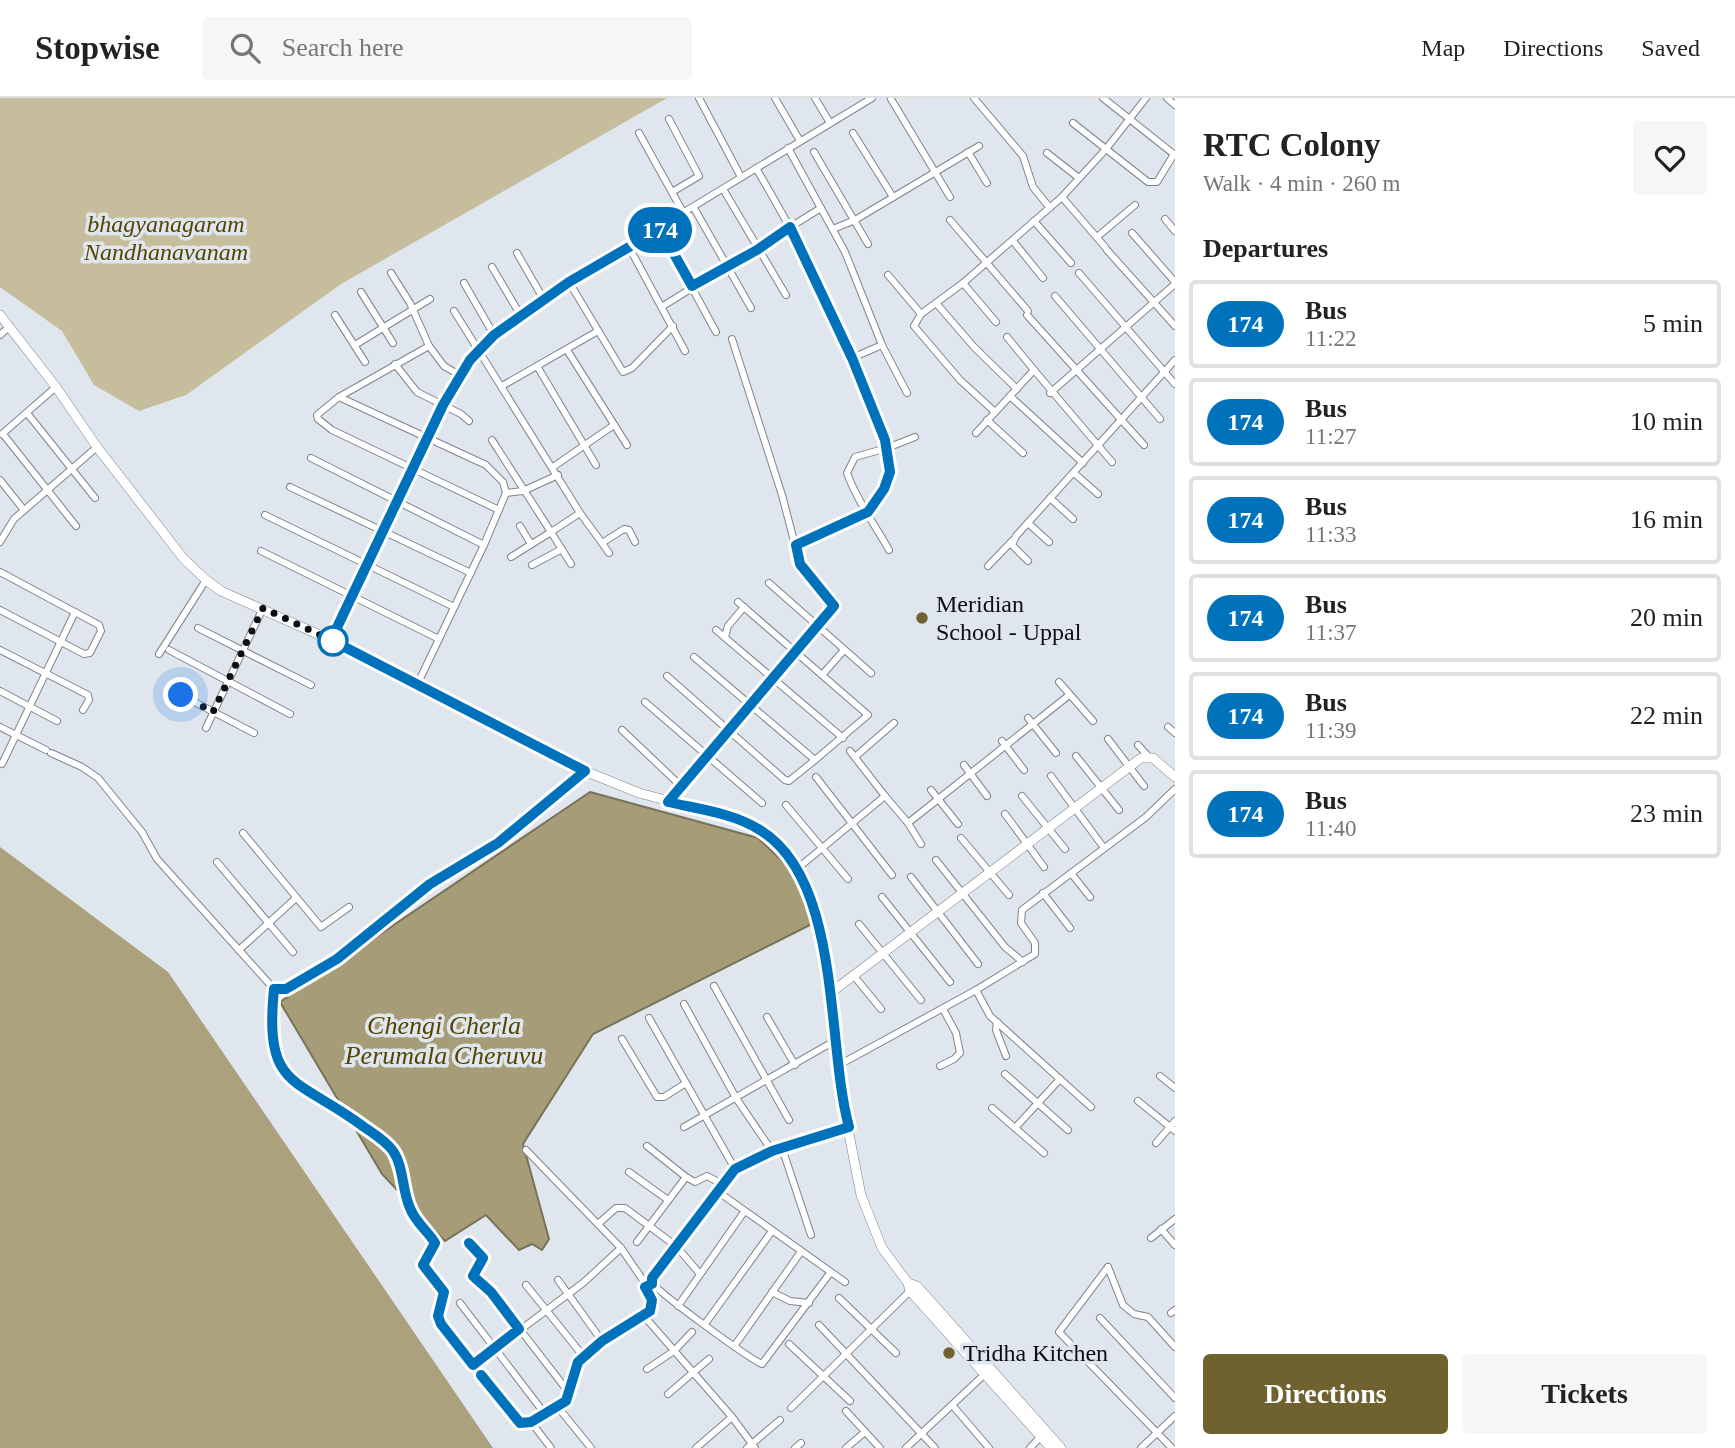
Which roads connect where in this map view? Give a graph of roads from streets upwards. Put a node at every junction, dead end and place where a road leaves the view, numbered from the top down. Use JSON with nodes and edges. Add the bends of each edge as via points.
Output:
{"nodes":[{"id":1,"x":699,"y":98,"type":"edge"},
{"id":2,"x":775,"y":98,"type":"edge"},
{"id":3,"x":815,"y":98,"type":"edge"},
{"id":4,"x":855,"y":98,"type":"edge"},
{"id":5,"x":873,"y":98,"type":"edge"},
{"id":6,"x":974,"y":98,"type":"edge"},
{"id":7,"x":1103,"y":98,"type":"edge"},
{"id":8,"x":1146,"y":98,"type":"edge"},
{"id":9,"x":1167,"y":98,"type":"edge"},
{"id":10,"x":891,"y":99,"type":"edge"},
{"id":11,"x":1175,"y":105,"type":"edge"},
{"id":12,"x":860,"y":106,"type":"junction"},
{"id":13,"x":1131,"y":118,"type":"junction"},
{"id":14,"x":669,"y":119,"type":"dead end"},
{"id":15,"x":830,"y":123,"type":"junction"},
{"id":16,"x":1073,"y":123,"type":"dead end"},
{"id":17,"x":853,"y":133,"type":"dead end"},
{"id":18,"x":639,"y":134,"type":"dead end"},
{"id":19,"x":800,"y":141,"type":"junction"},
{"id":20,"x":979,"y":146,"type":"dead end"},
{"id":21,"x":788,"y":148,"type":"junction"},
{"id":22,"x":1106,"y":149,"type":"junction"},
{"id":23,"x":814,"y":152,"type":"dead end"},
{"id":24,"x":968,"y":152,"type":"junction"},
{"id":25,"x":1047,"y":153,"type":"dead end"},
{"id":26,"x":1174,"y":155,"type":"edge"},
{"id":27,"x":756,"y":168,"type":"junction"},
{"id":28,"x":935,"y":172,"type":"junction"},
{"id":29,"x":741,"y":177,"type":"junction"},
{"id":30,"x":1079,"y":178,"type":"junction"},
{"id":31,"x":987,"y":183,"type":"dead end"},
{"id":32,"x":723,"y":189,"type":"junction"},
{"id":33,"x":672,"y":192,"type":"junction"},
{"id":34,"x":893,"y":197,"type":"junction"},
{"id":35,"x":950,"y":197,"type":"dead end"},
{"id":36,"x":1062,"y":197,"type":"junction"},
{"id":37,"x":1135,"y":205,"type":"dead end"},
{"id":38,"x":694,"y":208,"type":"junction"},
{"id":39,"x":821,"y":208,"type":"junction"},
{"id":40,"x":1050,"y":208,"type":"junction"},
{"id":41,"x":684,"y":214,"type":"junction"},
{"id":42,"x":1165,"y":219,"type":"dead end"},
{"id":43,"x":855,"y":220,"type":"junction"},
{"id":44,"x":950,"y":220,"type":"dead end"},
{"id":45,"x":1034,"y":221,"type":"junction"},
{"id":46,"x":790,"y":227,"type":"junction"},
{"id":47,"x":660,"y":229,"type":"junction"},
{"id":48,"x":1175,"y":231,"type":"edge"},
{"id":49,"x":834,"y":232,"type":"junction"},
{"id":50,"x":1132,"y":233,"type":"dead end"},
{"id":51,"x":1097,"y":237,"type":"junction"},
{"id":52,"x":1013,"y":241,"type":"junction"},
{"id":53,"x":868,"y":244,"type":"dead end"},
{"id":54,"x":629,"y":247,"type":"junction"},
{"id":55,"x":757,"y":250,"type":"junction"},
{"id":56,"x":517,"y":253,"type":"dead end"},
{"id":57,"x":987,"y":262,"type":"junction"},
{"id":58,"x":1070,"y":263,"type":"dead end"},
{"id":59,"x":727,"y":266,"type":"junction"},
{"id":60,"x":492,"y":267,"type":"dead end"},
{"id":61,"x":391,"y":273,"type":"dead end"},
{"id":62,"x":1079,"y":273,"type":"dead end"},
{"id":63,"x":888,"y":275,"type":"dead end"},
{"id":64,"x":1043,"y":278,"type":"dead end"},
{"id":65,"x":569,"y":282,"type":"junction"},
{"id":66,"x":464,"y":283,"type":"dead end"},
{"id":67,"x":963,"y":283,"type":"junction"},
{"id":68,"x":1175,"y":283,"type":"edge"},
{"id":69,"x":692,"y":286,"type":"junction"},
{"id":70,"x":361,"y":292,"type":"dead end"},
{"id":71,"x":786,"y":295,"type":"dead end"},
{"id":72,"x":1055,"y":296,"type":"dead end"},
{"id":73,"x":430,"y":299,"type":"dead end"},
{"id":74,"x":544,"y":300,"type":"junction"},
{"id":75,"x":1153,"y":302,"type":"junction"},
{"id":76,"x":936,"y":303,"type":"junction"},
{"id":77,"x":663,"y":306,"type":"junction"},
{"id":78,"x":751,"y":308,"type":"dead end"},
{"id":79,"x":413,"y":309,"type":"junction"},
{"id":80,"x":454,"y":311,"type":"dead end"},
{"id":81,"x":921,"y":314,"type":"junction"},
{"id":82,"x":0,"y":315,"type":"edge"},
{"id":83,"x":335,"y":315,"type":"dead end"},
{"id":84,"x":521,"y":316,"type":"junction"},
{"id":85,"x":996,"y":322,"type":"dead end"},
{"id":86,"x":10,"y":326,"type":"junction"},
{"id":87,"x":673,"y":326,"type":"junction"},
{"id":88,"x":1125,"y":326,"type":"junction"},
{"id":89,"x":1175,"y":326,"type":"edge"},
{"id":90,"x":383,"y":327,"type":"junction"},
{"id":91,"x":598,"y":331,"type":"junction"},
{"id":92,"x":716,"y":332,"type":"dead end"},
{"id":93,"x":0,"y":335,"type":"edge"},
{"id":94,"x":494,"y":335,"type":"junction"},
{"id":95,"x":1007,"y":337,"type":"dead end"},
{"id":96,"x":732,"y":338,"type":"dead end"},
{"id":97,"x":393,"y":343,"type":"dead end"},
{"id":98,"x":355,"y":345,"type":"junction"},
{"id":99,"x":881,"y":345,"type":"junction"},
{"id":100,"x":429,"y":346,"type":"junction"},
{"id":101,"x":480,"y":348,"type":"junction"},
{"id":102,"x":1099,"y":349,"type":"junction"},
{"id":103,"x":567,"y":350,"type":"junction"},
{"id":104,"x":685,"y":351,"type":"dead end"},
{"id":105,"x":852,"y":358,"type":"junction"},
{"id":106,"x":1175,"y":360,"type":"edge"},
{"id":107,"x":365,"y":362,"type":"dead end"},
{"id":108,"x":395,"y":364,"type":"junction"},
{"id":109,"x":537,"y":366,"type":"junction"},
{"id":110,"x":1034,"y":370,"type":"junction"},
{"id":111,"x":1075,"y":370,"type":"junction"},
{"id":112,"x":1166,"y":372,"type":"junction"},
{"id":113,"x":460,"y":376,"type":"junction"},
{"id":114,"x":1175,"y":384,"type":"edge"},
{"id":115,"x":502,"y":386,"type":"junction"},
{"id":116,"x":56,"y":387,"type":"junction"},
{"id":117,"x":1017,"y":389,"type":"junction"},
{"id":118,"x":907,"y":393,"type":"dead end"},
{"id":119,"x":1050,"y":393,"type":"junction"},
{"id":120,"x":1010,"y":396,"type":"junction"},
{"id":121,"x":339,"y":397,"type":"junction"},
{"id":122,"x":1142,"y":398,"type":"junction"},
{"id":123,"x":443,"y":405,"type":"junction"},
{"id":124,"x":995,"y":412,"type":"junction"},
{"id":125,"x":27,"y":413,"type":"junction"},
{"id":126,"x":1160,"y":419,"type":"dead end"},
{"id":127,"x":987,"y":420,"type":"junction"},
{"id":128,"x":469,"y":421,"type":"dead end"},
{"id":129,"x":1121,"y":421,"type":"junction"},
{"id":130,"x":614,"y":425,"type":"junction"},
{"id":131,"x":976,"y":433,"type":"dead end"},
{"id":132,"x":1,"y":435,"type":"edge"},
{"id":133,"x":915,"y":437,"type":"dead end"},
{"id":134,"x":428,"y":438,"type":"junction"},
{"id":135,"x":492,"y":440,"type":"dead end"},
{"id":136,"x":1100,"y":444,"type":"junction"},
{"id":137,"x":584,"y":445,"type":"junction"},
{"id":138,"x":626,"y":445,"type":"dead end"},
{"id":139,"x":1144,"y":445,"type":"dead end"},
{"id":140,"x":96,"y":447,"type":"junction"},
{"id":141,"x":887,"y":448,"type":"junction"},
{"id":142,"x":1023,"y":453,"type":"dead end"},
{"id":143,"x":311,"y":458,"type":"dead end"},
{"id":144,"x":1112,"y":462,"type":"dead end"},
{"id":145,"x":1083,"y":463,"type":"junction"},
{"id":146,"x":596,"y":465,"type":"dead end"},
{"id":147,"x":553,"y":467,"type":"junction"},
{"id":148,"x":73,"y":470,"type":"junction"},
{"id":149,"x":413,"y":470,"type":"junction"},
{"id":150,"x":1074,"y":473,"type":"junction"},
{"id":151,"x":558,"y":475,"type":"junction"},
{"id":152,"x":0,"y":480,"type":"edge"},
{"id":153,"x":290,"y":487,"type":"dead end"},
{"id":154,"x":523,"y":491,"type":"junction"},
{"id":155,"x":47,"y":493,"type":"junction"},
{"id":156,"x":506,"y":494,"type":"junction"},
{"id":157,"x":1098,"y":494,"type":"dead end"},
{"id":158,"x":95,"y":498,"type":"dead end"},
{"id":159,"x":1051,"y":498,"type":"junction"},
{"id":160,"x":398,"y":500,"type":"junction"},
{"id":161,"x":24,"y":510,"type":"junction"},
{"id":162,"x":499,"y":510,"type":"junction"},
{"id":163,"x":868,"y":512,"type":"junction"},
{"id":164,"x":579,"y":513,"type":"junction"},
{"id":165,"x":265,"y":515,"type":"dead end"},
{"id":166,"x":1073,"y":519,"type":"dead end"},
{"id":167,"x":1028,"y":523,"type":"junction"},
{"id":168,"x":76,"y":526,"type":"dead end"},
{"id":169,"x":520,"y":526,"type":"dead end"},
{"id":170,"x":3,"y":528,"type":"edge"},
{"id":171,"x":381,"y":532,"type":"junction"},
{"id":172,"x":551,"y":532,"type":"junction"},
{"id":173,"x":1013,"y":540,"type":"junction"},
{"id":174,"x":0,"y":542,"type":"edge"},
{"id":175,"x":635,"y":542,"type":"dead end"},
{"id":176,"x":1049,"y":542,"type":"dead end"},
{"id":177,"x":602,"y":543,"type":"junction"},
{"id":178,"x":531,"y":544,"type":"junction"},
{"id":179,"x":484,"y":545,"type":"junction"},
{"id":180,"x":796,"y":545,"type":"junction"},
{"id":181,"x":562,"y":550,"type":"junction"},
{"id":182,"x":889,"y":550,"type":"dead end"},
{"id":183,"x":261,"y":551,"type":"dead end"},
{"id":184,"x":609,"y":553,"type":"dead end"},
{"id":185,"x":511,"y":557,"type":"dead end"},
{"id":186,"x":1028,"y":561,"type":"dead end"},
{"id":187,"x":367,"y":564,"type":"junction"},
{"id":188,"x":571,"y":564,"type":"dead end"},
{"id":189,"x":532,"y":565,"type":"dead end"},
{"id":190,"x":988,"y":566,"type":"dead end"},
{"id":191,"x":0,"y":572,"type":"edge"},
{"id":192,"x":471,"y":573,"type":"junction"},
{"id":193,"x":206,"y":580,"type":"junction"},
{"id":194,"x":769,"y":583,"type":"dead end"},
{"id":195,"x":351,"y":596,"type":"junction"},
{"id":196,"x":454,"y":607,"type":"junction"},
{"id":197,"x":263,"y":608,"type":"junction"},
{"id":198,"x":0,"y":610,"type":"edge"},
{"id":199,"x":75,"y":612,"type":"junction"},
{"id":200,"x":816,"y":626,"type":"junction"},
{"id":201,"x":198,"y":628,"type":"dead end"},
{"id":202,"x":716,"y":630,"type":"dead end"},
{"id":203,"x":725,"y":637,"type":"junction"},
{"id":204,"x":439,"y":639,"type":"junction"},
{"id":205,"x":331,"y":640,"type":"junction"},
{"id":206,"x":61,"y":643,"type":"junction"},
{"id":207,"x":0,"y":650,"type":"edge"},
{"id":208,"x":169,"y":650,"type":"dead end"},
{"id":209,"x":243,"y":650,"type":"junction"},
{"id":210,"x":844,"y":650,"type":"junction"},
{"id":211,"x":794,"y":652,"type":"junction"},
{"id":212,"x":159,"y":654,"type":"dead end"},
{"id":213,"x":694,"y":657,"type":"dead end"},
{"id":214,"x":46,"y":673,"type":"junction"},
{"id":215,"x":871,"y":673,"type":"dead end"},
{"id":216,"x":822,"y":675,"type":"junction"},
{"id":217,"x":667,"y":676,"type":"dead end"},
{"id":218,"x":774,"y":678,"type":"junction"},
{"id":219,"x":227,"y":682,"type":"junction"},
{"id":220,"x":1059,"y":682,"type":"dead end"},
{"id":221,"x":311,"y":685,"type":"dead end"},
{"id":222,"x":416,"y":685,"type":"junction"},
{"id":223,"x":0,"y":691,"type":"edge"},
{"id":224,"x":181,"y":695,"type":"dead end"},
{"id":225,"x":1068,"y":696,"type":"junction"},
{"id":226,"x":645,"y":702,"type":"dead end"},
{"id":227,"x":752,"y":705,"type":"junction"},
{"id":228,"x":30,"y":707,"type":"junction"},
{"id":229,"x":83,"y":710,"type":"dead end"},
{"id":230,"x":213,"y":712,"type":"junction"},
{"id":231,"x":290,"y":714,"type":"dead end"},
{"id":232,"x":1028,"y":718,"type":"dead end"},
{"id":233,"x":58,"y":721,"type":"dead end"},
{"id":234,"x":1093,"y":721,"type":"dead end"},
{"id":235,"x":894,"y":723,"type":"dead end"},
{"id":236,"x":1034,"y":726,"type":"junction"},
{"id":237,"x":0,"y":727,"type":"edge"},
{"id":238,"x":1168,"y":727,"type":"dead end"},
{"id":239,"x":205,"y":728,"type":"dead end"},
{"id":240,"x":622,"y":730,"type":"dead end"},
{"id":241,"x":729,"y":731,"type":"junction"},
{"id":242,"x":254,"y":733,"type":"dead end"},
{"id":243,"x":1175,"y":733,"type":"edge"},
{"id":244,"x":16,"y":735,"type":"junction"},
{"id":245,"x":843,"y":738,"type":"junction"},
{"id":246,"x":1108,"y":739,"type":"dead end"},
{"id":247,"x":1003,"y":744,"type":"junction"},
{"id":248,"x":1138,"y":744,"type":"dead end"},
{"id":249,"x":1056,"y":753,"type":"dead end"},
{"id":250,"x":1076,"y":755,"type":"dead end"},
{"id":251,"x":706,"y":756,"type":"junction"},
{"id":252,"x":1148,"y":757,"type":"junction"},
{"id":253,"x":815,"y":760,"type":"junction"},
{"id":254,"x":2,"y":764,"type":"dead end"},
{"id":255,"x":964,"y":765,"type":"dead end"},
{"id":256,"x":1130,"y":767,"type":"junction"},
{"id":257,"x":1024,"y":770,"type":"dead end"},
{"id":258,"x":585,"y":771,"type":"junction"},
{"id":259,"x":971,"y":774,"type":"junction"},
{"id":260,"x":1051,"y":776,"type":"dead end"},
{"id":261,"x":816,"y":777,"type":"dead end"},
{"id":262,"x":1175,"y":778,"type":"edge"},
{"id":263,"x":681,"y":786,"type":"junction"},
{"id":264,"x":1143,"y":786,"type":"dead end"},
{"id":265,"x":1102,"y":788,"type":"junction"},
{"id":266,"x":1175,"y":789,"type":"edge"},
{"id":267,"x":931,"y":790,"type":"dead end"},
{"id":268,"x":886,"y":796,"type":"junction"},
{"id":269,"x":987,"y":796,"type":"dead end"},
{"id":270,"x":1022,"y":796,"type":"dead end"},
{"id":271,"x":937,"y":799,"type":"junction"},
{"id":272,"x":668,"y":802,"type":"junction"},
{"id":273,"x":762,"y":803,"type":"dead end"},
{"id":274,"x":786,"y":805,"type":"dead end"},
{"id":275,"x":1075,"y":809,"type":"junction"},
{"id":276,"x":1119,"y":810,"type":"dead end"},
{"id":277,"x":1005,"y":814,"type":"dead end"},
{"id":278,"x":853,"y":822,"type":"junction"},
{"id":279,"x":908,"y":824,"type":"junction"},
{"id":280,"x":958,"y":824,"type":"dead end"},
{"id":281,"x":1049,"y":828,"type":"junction"},
{"id":282,"x":243,"y":833,"type":"dead end"},
{"id":283,"x":961,"y":838,"type":"dead end"},
{"id":284,"x":921,"y":844,"type":"dead end"},
{"id":285,"x":1028,"y":844,"type":"junction"},
{"id":286,"x":823,"y":848,"type":"junction"},
{"id":287,"x":1104,"y":848,"type":"junction"},
{"id":288,"x":1065,"y":849,"type":"dead end"},
{"id":289,"x":936,"y":860,"type":"dead end"},
{"id":290,"x":217,"y":862,"type":"dead end"},
{"id":291,"x":1044,"y":867,"type":"dead end"},
{"id":292,"x":798,"y":868,"type":"junction"},
{"id":293,"x":991,"y":872,"type":"junction"},
{"id":294,"x":1071,"y":873,"type":"junction"},
{"id":295,"x":892,"y":875,"type":"dead end"},
{"id":296,"x":911,"y":877,"type":"dead end"},
{"id":297,"x":848,"y":880,"type":"dead end"},
{"id":298,"x":963,"y":893,"type":"junction"},
{"id":299,"x":1043,"y":893,"type":"junction"},
{"id":300,"x":1010,"y":895,"type":"dead end"},
{"id":301,"x":882,"y":897,"type":"dead end"},
{"id":302,"x":1090,"y":897,"type":"dead end"},
{"id":303,"x":296,"y":898,"type":"junction"},
{"id":304,"x":349,"y":908,"type":"dead end"},
{"id":305,"x":938,"y":912,"type":"junction"},
{"id":306,"x":268,"y":924,"type":"junction"},
{"id":307,"x":859,"y":925,"type":"dead end"},
{"id":308,"x":1070,"y":928,"type":"dead end"},
{"id":309,"x":912,"y":931,"type":"junction"},
{"id":310,"x":239,"y":950,"type":"junction"},
{"id":311,"x":293,"y":952,"type":"dead end"},
{"id":312,"x":883,"y":954,"type":"junction"},
{"id":313,"x":1023,"y":962,"type":"junction"},
{"id":314,"x":978,"y":964,"type":"dead end"},
{"id":315,"x":854,"y":976,"type":"junction"},
{"id":316,"x":950,"y":982,"type":"dead end"},
{"id":317,"x":714,"y":986,"type":"dead end"},
{"id":318,"x":274,"y":989,"type":"junction"},
{"id":319,"x":976,"y":990,"type":"junction"},
{"id":320,"x":829,"y":994,"type":"junction"},
{"id":321,"x":921,"y":1000,"type":"dead end"},
{"id":322,"x":684,"y":1004,"type":"dead end"},
{"id":323,"x":881,"y":1009,"type":"dead end"},
{"id":324,"x":943,"y":1009,"type":"junction"},
{"id":325,"x":766,"y":1017,"type":"dead end"},
{"id":326,"x":649,"y":1018,"type":"dead end"},
{"id":327,"x":997,"y":1022,"type":"junction"},
{"id":328,"x":622,"y":1039,"type":"dead end"},
{"id":329,"x":838,"y":1039,"type":"junction"},
{"id":330,"x":1006,"y":1056,"type":"dead end"},
{"id":331,"x":795,"y":1065,"type":"junction"},
{"id":332,"x":839,"y":1065,"type":"junction"},
{"id":333,"x":940,"y":1066,"type":"dead end"},
{"id":334,"x":1005,"y":1074,"type":"dead end"},
{"id":335,"x":1160,"y":1076,"type":"dead end"},
{"id":336,"x":1060,"y":1079,"type":"junction"},
{"id":337,"x":768,"y":1081,"type":"junction"},
{"id":338,"x":686,"y":1083,"type":"junction"},
{"id":339,"x":1175,"y":1088,"type":"edge"},
{"id":340,"x":736,"y":1098,"type":"junction"},
{"id":341,"x":1138,"y":1101,"type":"dead end"},
{"id":342,"x":1037,"y":1104,"type":"junction"},
{"id":343,"x":1091,"y":1107,"type":"dead end"},
{"id":344,"x":992,"y":1108,"type":"dead end"},
{"id":345,"x":705,"y":1116,"type":"junction"},
{"id":346,"x":789,"y":1120,"type":"dead end"},
{"id":347,"x":1173,"y":1126,"type":"edge"},
{"id":348,"x":684,"y":1127,"type":"dead end"},
{"id":349,"x":849,"y":1127,"type":"junction"},
{"id":350,"x":1015,"y":1128,"type":"junction"},
{"id":351,"x":1068,"y":1130,"type":"dead end"},
{"id":352,"x":1156,"y":1143,"type":"dead end"},
{"id":353,"x":647,"y":1146,"type":"dead end"},
{"id":354,"x":782,"y":1148,"type":"junction"},
{"id":355,"x":526,"y":1150,"type":"dead end"},
{"id":356,"x":772,"y":1151,"type":"junction"},
{"id":357,"x":1044,"y":1153,"type":"dead end"},
{"id":358,"x":735,"y":1169,"type":"junction"},
{"id":359,"x":629,"y":1172,"type":"dead end"},
{"id":360,"x":686,"y":1177,"type":"junction"},
{"id":361,"x":719,"y":1187,"type":"junction"},
{"id":362,"x":668,"y":1200,"type":"junction"},
{"id":363,"x":744,"y":1212,"type":"junction"},
{"id":364,"x":1175,"y":1219,"type":"edge"},
{"id":365,"x":598,"y":1224,"type":"junction"},
{"id":366,"x":649,"y":1226,"type":"junction"},
{"id":367,"x":1161,"y":1229,"type":"junction"},
{"id":368,"x":772,"y":1231,"type":"junction"},
{"id":369,"x":811,"y":1235,"type":"dead end"},
{"id":370,"x":1151,"y":1238,"type":"dead end"},
{"id":371,"x":637,"y":1242,"type":"dead end"},
{"id":372,"x":469,"y":1243,"type":"dead end"},
{"id":373,"x":1175,"y":1245,"type":"edge"},
{"id":374,"x":676,"y":1246,"type":"junction"},
{"id":375,"x":621,"y":1248,"type":"junction"},
{"id":376,"x":800,"y":1253,"type":"junction"},
{"id":377,"x":830,"y":1273,"type":"junction"},
{"id":378,"x":700,"y":1274,"type":"junction"},
{"id":379,"x":558,"y":1280,"type":"dead end"},
{"id":380,"x":845,"y":1282,"type":"dead end"},
{"id":381,"x":526,"y":1285,"type":"dead end"},
{"id":382,"x":648,"y":1286,"type":"junction"},
{"id":383,"x":909,"y":1287,"type":"junction"},
{"id":384,"x":772,"y":1292,"type":"junction"},
{"id":385,"x":568,"y":1294,"type":"junction"},
{"id":386,"x":839,"y":1298,"type":"dead end"},
{"id":387,"x":460,"y":1303,"type":"dead end"},
{"id":388,"x":809,"y":1303,"type":"junction"},
{"id":389,"x":678,"y":1306,"type":"junction"},
{"id":390,"x":547,"y":1311,"type":"junction"},
{"id":391,"x":645,"y":1316,"type":"junction"},
{"id":392,"x":1100,"y":1318,"type":"dead end"},
{"id":393,"x":705,"y":1324,"type":"junction"},
{"id":394,"x":819,"y":1325,"type":"dead end"},
{"id":395,"x":519,"y":1329,"type":"junction"},
{"id":396,"x":872,"y":1329,"type":"junction"},
{"id":397,"x":692,"y":1332,"type":"dead end"},
{"id":398,"x":602,"y":1341,"type":"junction"},
{"id":399,"x":789,"y":1344,"type":"dead end"},
{"id":400,"x":735,"y":1345,"type":"junction"},
{"id":401,"x":1175,"y":1347,"type":"edge"},
{"id":402,"x":494,"y":1348,"type":"junction"},
{"id":403,"x":674,"y":1351,"type":"junction"},
{"id":404,"x":848,"y":1353,"type":"junction"},
{"id":405,"x":896,"y":1353,"type":"dead end"},
{"id":406,"x":584,"y":1357,"type":"junction"},
{"id":407,"x":709,"y":1359,"type":"dead end"},
{"id":408,"x":473,"y":1365,"type":"junction"},
{"id":409,"x":647,"y":1369,"type":"dead end"},
{"id":410,"x":988,"y":1371,"type":"junction"},
{"id":411,"x":693,"y":1373,"type":"junction"},
{"id":412,"x":824,"y":1377,"type":"junction"},
{"id":413,"x":570,"y":1394,"type":"junction"},
{"id":414,"x":668,"y":1394,"type":"dead end"},
{"id":415,"x":1175,"y":1398,"type":"edge"},
{"id":416,"x":850,"y":1401,"type":"dead end"},
{"id":417,"x":557,"y":1406,"type":"junction"},
{"id":418,"x":953,"y":1406,"type":"junction"},
{"id":419,"x":792,"y":1408,"type":"dead end"},
{"id":420,"x":846,"y":1411,"type":"dead end"},
{"id":421,"x":545,"y":1413,"type":"junction"},
{"id":422,"x":1175,"y":1416,"type":"edge"},
{"id":423,"x":732,"y":1417,"type":"junction"},
{"id":424,"x":780,"y":1420,"type":"dead end"},
{"id":425,"x":531,"y":1422,"type":"junction"},
{"id":426,"x":865,"y":1432,"type":"junction"},
{"id":427,"x":1159,"y":1432,"type":"junction"},
{"id":428,"x":922,"y":1434,"type":"junction"},
{"id":429,"x":1043,"y":1434,"type":"junction"},
{"id":430,"x":751,"y":1447,"type":"edge"},
{"id":431,"x":551,"y":1448,"type":"edge"},
{"id":432,"x":592,"y":1448,"type":"edge"},
{"id":433,"x":696,"y":1448,"type":"edge"},
{"id":434,"x":846,"y":1448,"type":"edge"},
{"id":435,"x":880,"y":1448,"type":"edge"},
{"id":436,"x":906,"y":1448,"type":"edge"},
{"id":437,"x":935,"y":1448,"type":"edge"},
{"id":438,"x":989,"y":1448,"type":"edge"},
{"id":439,"x":1030,"y":1448,"type":"edge"},
{"id":440,"x":1051,"y":1448,"type":"edge"},
{"id":441,"x":1061,"y":1448,"type":"edge"},
{"id":442,"x":1141,"y":1448,"type":"edge"},
{"id":443,"x":1172,"y":1448,"type":"edge"}],
"edges":[{"from":1,"to":29,"type":"street"},
{"from":2,"to":19,"type":"street"},
{"from":3,"to":15,"type":"street"},
{"from":4,"to":12,"type":"street"},
{"from":5,"to":12,"type":"street"},
{"from":6,"to":40,"type":"street","via":[[1023,156],[1033,187]]},
{"from":7,"to":13,"type":"street"},
{"from":8,"to":13,"type":"street"},
{"from":9,"to":11,"type":"street"},
{"from":10,"to":28,"type":"street"},
{"from":12,"to":15,"type":"street"},
{"from":13,"to":22,"type":"street"},
{"from":13,"to":26,"type":"street"},
{"from":14,"to":33,"type":"street","via":[[699,176]]},
{"from":15,"to":19,"type":"street"},
{"from":16,"to":22,"type":"street"},
{"from":17,"to":34,"type":"street"},
{"from":18,"to":33,"type":"street"},
{"from":19,"to":21,"type":"street"},
{"from":20,"to":24,"type":"street"},
{"from":21,"to":27,"type":"street"},
{"from":21,"to":39,"type":"street"},
{"from":22,"to":26,"type":"street","via":[[1153,183]]},
{"from":22,"to":30,"type":"street"},
{"from":23,"to":43,"type":"street"},
{"from":24,"to":28,"type":"street"},
{"from":24,"to":31,"type":"street"},
{"from":25,"to":30,"type":"street"},
{"from":27,"to":29,"type":"street"},
{"from":27,"to":46,"type":"street"},
{"from":28,"to":34,"type":"street"},
{"from":28,"to":35,"type":"street"},
{"from":29,"to":32,"type":"street"},
{"from":30,"to":36,"type":"street"},
{"from":32,"to":38,"type":"street"},
{"from":32,"to":55,"type":"street"},
{"from":33,"to":41,"type":"street"},
{"from":34,"to":43,"type":"street"},
{"from":36,"to":40,"type":"street"},
{"from":36,"to":51,"type":"street"},
{"from":37,"to":51,"type":"street"},
{"from":38,"to":41,"type":"street"},
{"from":38,"to":59,"type":"street"},
{"from":39,"to":46,"type":"street"},
{"from":39,"to":49,"type":"street"},
{"from":40,"to":45,"type":"street"},
{"from":41,"to":47,"type":"street"},
{"from":42,"to":48,"type":"street"},
{"from":43,"to":49,"type":"street"},
{"from":43,"to":53,"type":"street"},
{"from":44,"to":57,"type":"street"},
{"from":45,"to":52,"type":"street"},
{"from":45,"to":58,"type":"street"},
{"from":46,"to":55,"type":"street"},
{"from":46,"to":105,"type":"street"},
{"from":47,"to":54,"type":"street"},
{"from":47,"to":69,"type":"street"},
{"from":49,"to":99,"type":"street"},
{"from":50,"to":68,"type":"street"},
{"from":51,"to":75,"type":"street"},
{"from":52,"to":57,"type":"street"},
{"from":52,"to":64,"type":"street"},
{"from":54,"to":65,"type":"street"},
{"from":54,"to":77,"type":"street"},
{"from":55,"to":59,"type":"street"},
{"from":55,"to":71,"type":"street"},
{"from":56,"to":74,"type":"street"},
{"from":57,"to":67,"type":"street"},
{"from":57,"to":111,"type":"street"},
{"from":59,"to":69,"type":"street"},
{"from":59,"to":78,"type":"street"},
{"from":60,"to":84,"type":"street"},
{"from":61,"to":79,"type":"street"},
{"from":62,"to":88,"type":"street"},
{"from":63,"to":81,"type":"street"},
{"from":65,"to":74,"type":"street"},
{"from":65,"to":91,"type":"street"},
{"from":66,"to":94,"type":"street"},
{"from":67,"to":76,"type":"street"},
{"from":67,"to":85,"type":"street"},
{"from":68,"to":75,"type":"street"},
{"from":69,"to":77,"type":"street"},
{"from":69,"to":92,"type":"street"},
{"from":70,"to":90,"type":"street"},
{"from":72,"to":102,"type":"street"},
{"from":73,"to":79,"type":"street"},
{"from":74,"to":84,"type":"street"},
{"from":75,"to":88,"type":"street"},
{"from":75,"to":89,"type":"street"},
{"from":76,"to":81,"type":"street"},
{"from":76,"to":117,"type":"street"},
{"from":77,"to":87,"type":"street"},
{"from":79,"to":90,"type":"street"},
{"from":79,"to":100,"type":"street"},
{"from":80,"to":101,"type":"street"},
{"from":81,"to":124,"type":"street","via":[[914,326],[917,332]]},
{"from":82,"to":86,"type":"street"},
{"from":83,"to":98,"type":"street"},
{"from":84,"to":94,"type":"street"},
{"from":86,"to":93,"type":"street"},
{"from":86,"to":116,"type":"street"},
{"from":87,"to":91,"type":"street","via":[[623,372]]},
{"from":87,"to":104,"type":"street"},
{"from":88,"to":102,"type":"street"},
{"from":88,"to":112,"type":"street"},
{"from":90,"to":97,"type":"street"},
{"from":90,"to":98,"type":"street"},
{"from":91,"to":103,"type":"street"},
{"from":94,"to":101,"type":"street"},
{"from":95,"to":110,"type":"street"},
{"from":96,"to":180,"type":"street"},
{"from":98,"to":107,"type":"street"},
{"from":99,"to":105,"type":"street"},
{"from":99,"to":118,"type":"street"},
{"from":100,"to":108,"type":"street"},
{"from":100,"to":113,"type":"street","via":[[444,366]]},
{"from":101,"to":113,"type":"street"},
{"from":101,"to":115,"type":"street"},
{"from":102,"to":111,"type":"street"},
{"from":102,"to":122,"type":"street"},
{"from":103,"to":109,"type":"street"},
{"from":103,"to":130,"type":"street"},
{"from":105,"to":141,"type":"street"},
{"from":106,"to":112,"type":"street"},
{"from":108,"to":121,"type":"street"},
{"from":108,"to":123,"type":"street","via":[[417,392]]},
{"from":109,"to":115,"type":"street"},
{"from":109,"to":137,"type":"street"},
{"from":110,"to":117,"type":"street"},
{"from":110,"to":119,"type":"street"},
{"from":111,"to":119,"type":"street"},
{"from":111,"to":129,"type":"street"},
{"from":112,"to":114,"type":"street"},
{"from":112,"to":122,"type":"street"},
{"from":113,"to":123,"type":"street"},
{"from":115,"to":147,"type":"street"},
{"from":116,"to":125,"type":"street"},
{"from":116,"to":140,"type":"street"},
{"from":117,"to":120,"type":"street"},
{"from":119,"to":136,"type":"street"},
{"from":120,"to":124,"type":"street"},
{"from":120,"to":145,"type":"street"},
{"from":121,"to":134,"type":"street"},
{"from":121,"to":149,"type":"street","via":[[317,415],[323,424]]},
{"from":122,"to":126,"type":"street"},
{"from":122,"to":129,"type":"street"},
{"from":123,"to":128,"type":"street"},
{"from":123,"to":134,"type":"street"},
{"from":124,"to":127,"type":"street"},
{"from":125,"to":132,"type":"street"},
{"from":125,"to":148,"type":"street"},
{"from":127,"to":131,"type":"street"},
{"from":127,"to":142,"type":"street"},
{"from":129,"to":136,"type":"street"},
{"from":129,"to":139,"type":"street"},
{"from":130,"to":137,"type":"street"},
{"from":130,"to":138,"type":"street"},
{"from":132,"to":155,"type":"street"},
{"from":133,"to":141,"type":"street"},
{"from":134,"to":149,"type":"street"},
{"from":134,"to":156,"type":"street","via":[[486,465],[503,482]]},
{"from":135,"to":154,"type":"street"},
{"from":136,"to":144,"type":"street"},
{"from":136,"to":145,"type":"street"},
{"from":137,"to":146,"type":"street"},
{"from":137,"to":147,"type":"street"},
{"from":140,"to":148,"type":"street"},
{"from":140,"to":193,"type":"street","via":[[183,558]]},
{"from":141,"to":163,"type":"street","via":[[889,477]]},
{"from":141,"to":163,"type":"street","via":[[855,457],[848,466],[850,480]]},
{"from":143,"to":160,"type":"street"},
{"from":145,"to":150,"type":"street"},
{"from":147,"to":151,"type":"street"},
{"from":148,"to":155,"type":"street"},
{"from":148,"to":158,"type":"street"},
{"from":149,"to":160,"type":"street"},
{"from":149,"to":162,"type":"street"},
{"from":150,"to":157,"type":"street"},
{"from":150,"to":159,"type":"street"},
{"from":151,"to":154,"type":"street"},
{"from":151,"to":164,"type":"street"},
{"from":152,"to":161,"type":"street"},
{"from":153,"to":171,"type":"street"},
{"from":154,"to":156,"type":"street"},
{"from":154,"to":172,"type":"street"},
{"from":155,"to":161,"type":"street"},
{"from":155,"to":168,"type":"street"},
{"from":156,"to":162,"type":"street"},
{"from":159,"to":166,"type":"street"},
{"from":159,"to":167,"type":"street"},
{"from":160,"to":171,"type":"street"},
{"from":160,"to":179,"type":"street"},
{"from":161,"to":170,"type":"street"},
{"from":162,"to":179,"type":"street"},
{"from":163,"to":180,"type":"street"},
{"from":163,"to":182,"type":"street"},
{"from":164,"to":172,"type":"street"},
{"from":164,"to":177,"type":"street"},
{"from":165,"to":187,"type":"street"},
{"from":167,"to":173,"type":"street"},
{"from":167,"to":176,"type":"street"},
{"from":169,"to":178,"type":"street"},
{"from":170,"to":174,"type":"street"},
{"from":171,"to":187,"type":"street"},
{"from":171,"to":192,"type":"street"},
{"from":172,"to":178,"type":"street"},
{"from":172,"to":181,"type":"street"},
{"from":173,"to":186,"type":"street","via":[[1015,549]]},
{"from":173,"to":190,"type":"street"},
{"from":175,"to":177,"type":"street","via":[[624,529]]},
{"from":177,"to":184,"type":"street"},
{"from":178,"to":185,"type":"street"},
{"from":179,"to":192,"type":"street"},
{"from":180,"to":200,"type":"street","via":[[800,564],[834,606]]},
{"from":181,"to":188,"type":"street"},
{"from":181,"to":189,"type":"street"},
{"from":183,"to":195,"type":"street"},
{"from":187,"to":195,"type":"street"},
{"from":187,"to":196,"type":"street"},
{"from":191,"to":199,"type":"street"},
{"from":192,"to":196,"type":"street"},
{"from":193,"to":197,"type":"street"},
{"from":193,"to":212,"type":"street"},
{"from":194,"to":200,"type":"street"},
{"from":195,"to":204,"type":"street"},
{"from":195,"to":205,"type":"street"},
{"from":196,"to":204,"type":"street"},
{"from":197,"to":205,"type":"street"},
{"from":197,"to":209,"type":"street"},
{"from":198,"to":206,"type":"street"},
{"from":199,"to":206,"type":"street"},
{"from":199,"to":206,"type":"street","via":[[99,625],[101,631],[88,654]]},
{"from":200,"to":210,"type":"street"},
{"from":200,"to":211,"type":"street"},
{"from":201,"to":209,"type":"street"},
{"from":202,"to":203,"type":"street"},
{"from":203,"to":211,"type":"street","via":[[741,605]]},
{"from":203,"to":218,"type":"street"},
{"from":204,"to":222,"type":"street"},
{"from":205,"to":222,"type":"street"},
{"from":206,"to":214,"type":"street"},
{"from":207,"to":214,"type":"street"},
{"from":208,"to":219,"type":"street"},
{"from":209,"to":219,"type":"street"},
{"from":209,"to":221,"type":"street"},
{"from":210,"to":215,"type":"street"},
{"from":210,"to":216,"type":"street"},
{"from":211,"to":216,"type":"street"},
{"from":211,"to":218,"type":"street"},
{"from":213,"to":227,"type":"street"},
{"from":214,"to":228,"type":"street"},
{"from":214,"to":229,"type":"street","via":[[88,695]]},
{"from":216,"to":245,"type":"street","via":[[868,715]]},
{"from":217,"to":241,"type":"street"},
{"from":218,"to":227,"type":"street"},
{"from":218,"to":245,"type":"street"},
{"from":219,"to":230,"type":"street"},
{"from":219,"to":231,"type":"street"},
{"from":220,"to":225,"type":"street"},
{"from":222,"to":258,"type":"street"},
{"from":223,"to":228,"type":"street"},
{"from":224,"to":230,"type":"street"},
{"from":225,"to":234,"type":"street"},
{"from":225,"to":236,"type":"street"},
{"from":226,"to":251,"type":"street"},
{"from":227,"to":241,"type":"street"},
{"from":227,"to":253,"type":"street"},
{"from":228,"to":233,"type":"street"},
{"from":228,"to":244,"type":"street"},
{"from":230,"to":239,"type":"street"},
{"from":230,"to":242,"type":"street"},
{"from":232,"to":236,"type":"street"},
{"from":235,"to":268,"type":"street","via":[[852,754]]},
{"from":236,"to":247,"type":"street"},
{"from":236,"to":249,"type":"street"},
{"from":237,"to":244,"type":"street"},
{"from":238,"to":243,"type":"street"},
{"from":240,"to":263,"type":"street"},
{"from":241,"to":251,"type":"street"},
{"from":241,"to":253,"type":"street","via":[[785,780]]},
{"from":244,"to":254,"type":"street"},
{"from":244,"to":310,"type":"street","via":[[98,778],[142,832],[157,859]]},
{"from":245,"to":253,"type":"street"},
{"from":246,"to":256,"type":"street"},
{"from":247,"to":257,"type":"street"},
{"from":247,"to":259,"type":"street"},
{"from":248,"to":252,"type":"street"},
{"from":250,"to":265,"type":"street"},
{"from":251,"to":263,"type":"street"},
{"from":251,"to":273,"type":"street"},
{"from":252,"to":256,"type":"street"},
{"from":252,"to":262,"type":"street"},
{"from":255,"to":259,"type":"street"},
{"from":256,"to":264,"type":"street"},
{"from":256,"to":265,"type":"street"},
{"from":258,"to":272,"type":"street"},
{"from":258,"to":318,"type":"street","via":[[498,843],[430,884],[337,959],[286,989]]},
{"from":259,"to":269,"type":"street"},
{"from":259,"to":271,"type":"street"},
{"from":260,"to":275,"type":"street"},
{"from":261,"to":278,"type":"street"},
{"from":263,"to":272,"type":"street"},
{"from":265,"to":275,"type":"street"},
{"from":265,"to":276,"type":"street"},
{"from":266,"to":287,"type":"street"},
{"from":267,"to":271,"type":"street"},
{"from":268,"to":278,"type":"street"},
{"from":268,"to":279,"type":"street"},
{"from":270,"to":281,"type":"street"},
{"from":271,"to":279,"type":"street"},
{"from":271,"to":280,"type":"street"},
{"from":272,"to":292,"type":"street","via":[[759,829]]},
{"from":274,"to":286,"type":"street"},
{"from":275,"to":281,"type":"street"},
{"from":275,"to":287,"type":"street"},
{"from":277,"to":285,"type":"street"},
{"from":278,"to":286,"type":"street"},
{"from":278,"to":295,"type":"street"},
{"from":279,"to":284,"type":"street"},
{"from":281,"to":285,"type":"street"},
{"from":281,"to":288,"type":"street"},
{"from":282,"to":303,"type":"street"},
{"from":283,"to":293,"type":"street"},
{"from":285,"to":291,"type":"street"},
{"from":285,"to":293,"type":"street"},
{"from":286,"to":292,"type":"street"},
{"from":286,"to":297,"type":"street"},
{"from":287,"to":294,"type":"street"},
{"from":289,"to":298,"type":"street"},
{"from":290,"to":306,"type":"street"},
{"from":292,"to":320,"type":"street","via":[[812,900]]},
{"from":293,"to":298,"type":"street"},
{"from":293,"to":300,"type":"street"},
{"from":294,"to":299,"type":"street"},
{"from":294,"to":302,"type":"street"},
{"from":296,"to":305,"type":"street"},
{"from":298,"to":305,"type":"street"},
{"from":298,"to":313,"type":"street","via":[[1005,947]]},
{"from":299,"to":308,"type":"street"},
{"from":299,"to":313,"type":"street","via":[[1020,916],[1037,948]]},
{"from":301,"to":309,"type":"street"},
{"from":303,"to":304,"type":"street","via":[[323,928]]},
{"from":303,"to":306,"type":"street"},
{"from":305,"to":309,"type":"street"},
{"from":305,"to":314,"type":"street"},
{"from":306,"to":310,"type":"street"},
{"from":306,"to":311,"type":"street"},
{"from":307,"to":312,"type":"street"},
{"from":309,"to":312,"type":"street"},
{"from":309,"to":316,"type":"street"},
{"from":310,"to":318,"type":"street"},
{"from":312,"to":315,"type":"street"},
{"from":312,"to":321,"type":"street"},
{"from":313,"to":319,"type":"street"},
{"from":315,"to":320,"type":"street"},
{"from":315,"to":323,"type":"street"},
{"from":317,"to":337,"type":"street"},
{"from":318,"to":408,"type":"street","via":[[270,1029],[281,1067],[295,1083],[353,1119],[394,1152],[410,1209],[435,1243],[423,1265],[444,1292],[438,1316]]},
{"from":319,"to":324,"type":"street"},
{"from":319,"to":327,"type":"street","via":[[985,1011]]},
{"from":320,"to":329,"type":"street"},
{"from":322,"to":340,"type":"street"},
{"from":324,"to":332,"type":"street"},
{"from":324,"to":333,"type":"street","via":[[960,1053]]},
{"from":325,"to":331,"type":"street"},
{"from":326,"to":338,"type":"street"},
{"from":327,"to":330,"type":"street"},
{"from":327,"to":336,"type":"street"},
{"from":328,"to":338,"type":"street","via":[[657,1097]]},
{"from":329,"to":331,"type":"street"},
{"from":329,"to":332,"type":"street"},
{"from":331,"to":337,"type":"street"},
{"from":332,"to":349,"type":"street"},
{"from":334,"to":342,"type":"street"},
{"from":335,"to":339,"type":"street"},
{"from":336,"to":342,"type":"street"},
{"from":336,"to":343,"type":"street"},
{"from":337,"to":340,"type":"street"},
{"from":337,"to":346,"type":"street"},
{"from":338,"to":345,"type":"street"},
{"from":340,"to":345,"type":"street"},
{"from":340,"to":356,"type":"street"},
{"from":341,"to":347,"type":"street"},
{"from":342,"to":350,"type":"street"},
{"from":342,"to":351,"type":"street"},
{"from":344,"to":350,"type":"street"},
{"from":345,"to":348,"type":"street"},
{"from":345,"to":358,"type":"street"},
{"from":347,"to":352,"type":"street"},
{"from":349,"to":354,"type":"street"},
{"from":349,"to":383,"type":"street","via":[[871,1224]]},
{"from":350,"to":357,"type":"street"},
{"from":353,"to":360,"type":"street"},
{"from":354,"to":356,"type":"street"},
{"from":354,"to":369,"type":"street"},
{"from":355,"to":365,"type":"street"},
{"from":356,"to":358,"type":"street"},
{"from":358,"to":361,"type":"street"},
{"from":359,"to":362,"type":"street"},
{"from":360,"to":361,"type":"street","via":[[695,1182],[707,1176]]},
{"from":360,"to":362,"type":"street"},
{"from":361,"to":363,"type":"street"},
{"from":361,"to":374,"type":"street"},
{"from":362,"to":366,"type":"street"},
{"from":363,"to":368,"type":"street"},
{"from":363,"to":378,"type":"street"},
{"from":364,"to":367,"type":"street"},
{"from":365,"to":366,"type":"street","via":[[620,1207]]},
{"from":365,"to":375,"type":"street"},
{"from":366,"to":371,"type":"street"},
{"from":366,"to":374,"type":"street"},
{"from":367,"to":370,"type":"street"},
{"from":367,"to":373,"type":"street"},
{"from":368,"to":376,"type":"street"},
{"from":368,"to":393,"type":"street"},
{"from":372,"to":395,"type":"street","via":[[483,1258],[473,1276]]},
{"from":374,"to":378,"type":"street"},
{"from":374,"to":382,"type":"street"},
{"from":375,"to":382,"type":"street"},
{"from":375,"to":385,"type":"street"},
{"from":376,"to":377,"type":"street"},
{"from":376,"to":384,"type":"street"},
{"from":377,"to":380,"type":"street"},
{"from":377,"to":388,"type":"street"},
{"from":378,"to":389,"type":"street"},
{"from":379,"to":385,"type":"street"},
{"from":381,"to":390,"type":"street"},
{"from":382,"to":389,"type":"street"},
{"from":382,"to":391,"type":"street","via":[[652,1306]]},
{"from":383,"to":396,"type":"street"},
{"from":383,"to":410,"type":"street","via":[[917,1286]]},
{"from":384,"to":388,"type":"street"},
{"from":384,"to":400,"type":"street"},
{"from":385,"to":390,"type":"street"},
{"from":385,"to":398,"type":"street"},
{"from":386,"to":396,"type":"street"},
{"from":387,"to":402,"type":"street"},
{"from":388,"to":400,"type":"street","via":[[762,1364]]},
{"from":389,"to":393,"type":"street"},
{"from":390,"to":395,"type":"street"},
{"from":390,"to":406,"type":"street"},
{"from":391,"to":398,"type":"street"},
{"from":391,"to":403,"type":"street"},
{"from":392,"to":415,"type":"street"},
{"from":393,"to":400,"type":"street"},
{"from":394,"to":404,"type":"street"},
{"from":395,"to":402,"type":"street"},
{"from":395,"to":413,"type":"street"},
{"from":396,"to":404,"type":"street"},
{"from":396,"to":405,"type":"street"},
{"from":397,"to":403,"type":"street"},
{"from":398,"to":406,"type":"street"},
{"from":399,"to":412,"type":"street"},
{"from":401,"to":427,"type":"street","via":[[1148,1317],[1123,1306],[1108,1267],[1059,1332]]},
{"from":402,"to":408,"type":"street"},
{"from":402,"to":421,"type":"street"},
{"from":403,"to":409,"type":"street"},
{"from":403,"to":411,"type":"street"},
{"from":404,"to":412,"type":"street"},
{"from":404,"to":428,"type":"street"},
{"from":406,"to":413,"type":"street","via":[[578,1362]]},
{"from":407,"to":411,"type":"street"},
{"from":408,"to":425,"type":"street","via":[[516,1419]]},
{"from":410,"to":418,"type":"street"},
{"from":410,"to":429,"type":"street"},
{"from":411,"to":414,"type":"street"},
{"from":411,"to":423,"type":"street"},
{"from":412,"to":416,"type":"street"},
{"from":412,"to":419,"type":"street"},
{"from":413,"to":417,"type":"street"},
{"from":417,"to":421,"type":"street"},
{"from":417,"to":432,"type":"street"},
{"from":418,"to":428,"type":"street"},
{"from":418,"to":438,"type":"street"},
{"from":420,"to":426,"type":"street"},
{"from":421,"to":425,"type":"street"},
{"from":422,"to":427,"type":"street"},
{"from":423,"to":430,"type":"street"},
{"from":423,"to":433,"type":"street"},
{"from":424,"to":430,"type":"street"},
{"from":425,"to":431,"type":"street"},
{"from":426,"to":434,"type":"street"},
{"from":426,"to":435,"type":"street"},
{"from":427,"to":442,"type":"street"},
{"from":427,"to":443,"type":"street"},
{"from":428,"to":436,"type":"street"},
{"from":428,"to":437,"type":"street"},
{"from":429,"to":439,"type":"street"},
{"from":429,"to":440,"type":"street"},
{"from":429,"to":441,"type":"street"}]}
